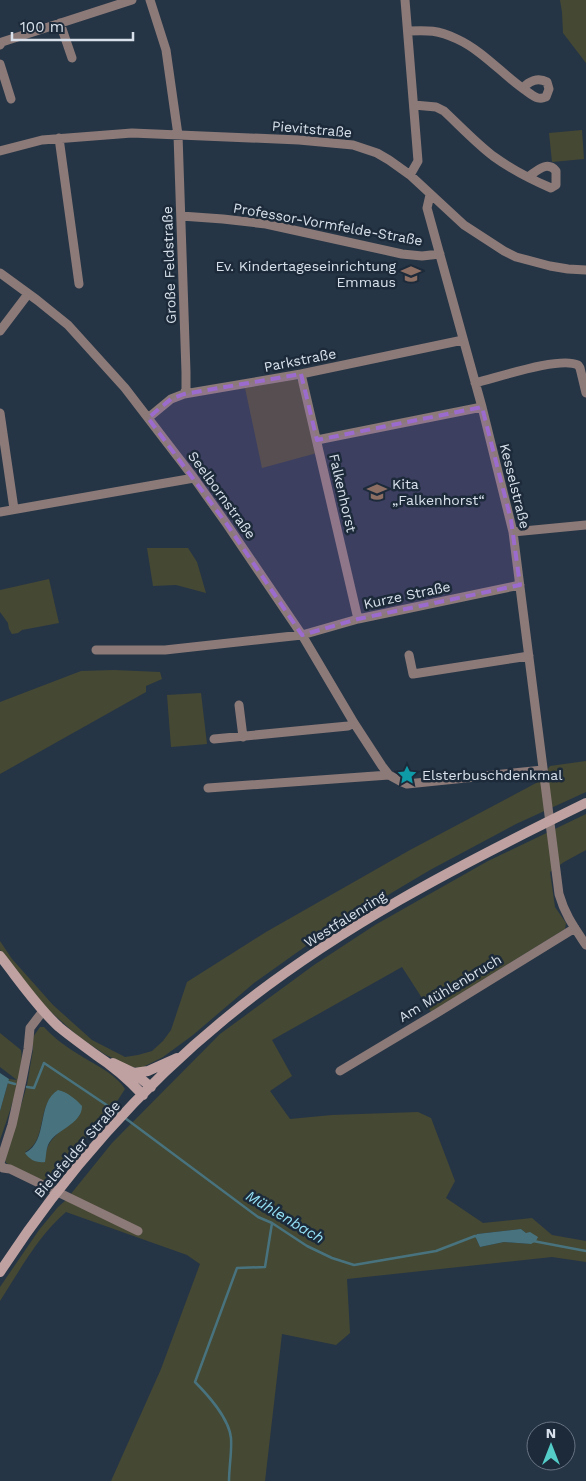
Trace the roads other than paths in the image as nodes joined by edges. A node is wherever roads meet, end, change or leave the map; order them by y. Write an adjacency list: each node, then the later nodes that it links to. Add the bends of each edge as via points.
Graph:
1 (132, 0): 4 (street)
2 (150, 0): 12 (street, Große Feldstraße, via 166,50)
3 (405, 0): 5 (street)
4 (60, 23): 6 (street); 7 (street)
5 (408, 31): 9 (street, via 431,30 458,39); 11 (street)
6 (0, 45)
7 (72, 58)
8 (0, 64): 10 (street)
9 (523, 88)
10 (11, 99)
11 (414, 105): 15 (street, via 418,161); 16 (street, via 436,107 444,112 492,154)
12 (178, 134): 13 (street, Pievitstraße, via 132,133); 15 (street, Pievitstraße, via 354,145 384,156); 18 (street, Große Feldstraße)
13 (60, 138): 14 (street, Pievitstraße); 22 (street)
14 (0, 151)
15 (410, 175): 17 (street, Pievitstraße)
16 (528, 177)
17 (430, 195): 19 (street, Kesselstraße, via 427,208); 20 (street, Pievitstraße, via 472,232 510,254 550,266)
18 (181, 216): 19 (street, Professor-Vormfelde-Straße, via 266,224 402,254); 29 (street, Große Feldstraße)
19 (440, 254): 25 (street, Kesselstraße)
20 (586, 270)
21 (0, 274): 23 (street, Seelbornstraße)
22 (79, 284)
23 (28, 294): 24 (street); 32 (street, Seelbornstraße, via 68,325)
24 (0, 331)
25 (464, 340): 26 (street, Parkstraße); 27 (street, Kesselstraße)
26 (301, 374): 29 (street, Parkstraße); 33 (street, Falkenhorst)
27 (475, 383): 28 (street, via 542,366 571,363 580,368); 30 (street, Kesselstraße)
28 (586, 393)
29 (184, 394): 32 (street, Parkstraße, via 171,399)
30 (482, 407): 33 (street); 39 (street, Kesselstraße)
31 (0, 413): 34 (street)
32 (148, 418): 35 (street, Seelbornstraße)
33 (316, 440): 41 (street, Falkenhorst)
34 (4, 476): 36 (street)
35 (194, 478): 36 (street); 42 (street, Seelbornstraße)
36 (14, 509): 37 (street)
37 (0, 512)
38 (586, 525): 39 (street)
39 (513, 532): 40 (street, Kesselstraße)
40 (520, 585): 41 (street, Kurze Straße); 45 (street, Kesselstraße)
41 (358, 619): 42 (street, Kurze Straße)
42 (302, 636): 43 (street, Kurze Straße, via 165,650); 47 (street, Seelbornstraße)
43 (96, 650)
44 (409, 655): 45 (street, via 413,674)
45 (529, 656): 50 (street, Kesselstraße)
46 (239, 705): 48 (street)
47 (354, 723): 48 (street); 51 (street, Seelbornstraße)
48 (243, 737): 49 (street)
49 (214, 739)
50 (544, 770): 51 (street, via 407,784); 54 (street, Kesselstraße, via 559,894)
51 (389, 775): 52 (street)
52 (208, 788)
53 (586, 803): 59 (main road, Westfalenring, via 474,858 344,934 250,999)
54 (575, 928): 55 (street); 60 (street, Am Mühlenbruch)
55 (586, 945)
56 (0, 956): 57 (main road)
57 (43, 1011): 58 (main road); 63 (street, via 30,1028 22,1080 0,1164)
58 (98, 1056): 61 (main road); 62 (main road)
59 (182, 1056): 61 (main road, via 148,1071); 62 (main road, Westfalenring)
60 (340, 1071)
61 (134, 1073): 62 (main road)
62 (147, 1091): 64 (main road, Bielefelder Straße, via 64,1183)
63 (138, 1231)
64 (0, 1272)

